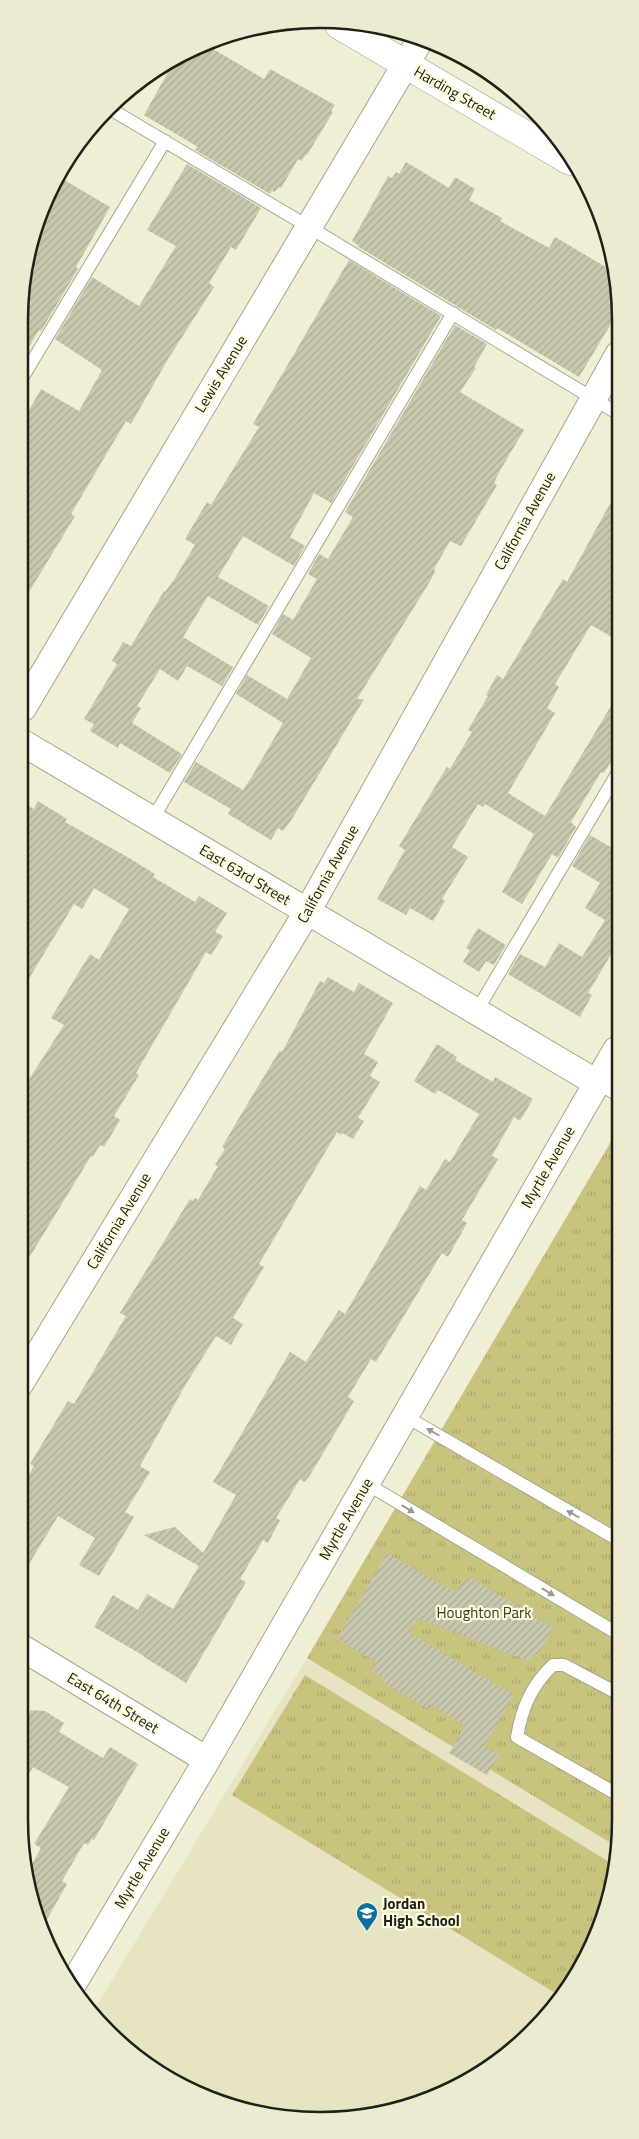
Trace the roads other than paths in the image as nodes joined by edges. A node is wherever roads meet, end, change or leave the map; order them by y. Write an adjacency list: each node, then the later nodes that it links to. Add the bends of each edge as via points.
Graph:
1 (347, 29): 3 (street, Harding Street)
2 (417, 45): 3 (street, Lewis Avenue)
3 (406, 64): 6 (street, Harding Street); 7 (street, Lewis Avenue)
4 (115, 112): 5 (lane)
5 (165, 141): 7 (lane); 10 (lane)
6 (561, 156)
7 (309, 227): 8 (lane); 13 (street, Lewis Avenue)
8 (453, 313): 11 (lane); 16 (lane)
9 (612, 365): 11 (street, California Avenue)
10 (28, 368)
11 (594, 398): 12 (lane); 17 (street, California Avenue)
12 (612, 410)
13 (28, 700)
14 (28, 746): 16 (street, East 63rd Street)
15 (612, 782): 18 (lane)
16 (152, 820): 17 (street, East 63rd Street)
17 (307, 912): 18 (street, East 63rd Street); 21 (street, California Avenue)
18 (476, 1012): 20 (street, East 63rd Street)
19 (612, 1065): 20 (street, Myrtle Avenue)
20 (606, 1088): 22 (street, Myrtle Avenue)
21 (28, 1371)
22 (405, 1416): 23 (street, Myrtle Avenue); 24 (lane, one-way to 22)
23 (366, 1484): 25 (lane, one-way to 25); 28 (street, Myrtle Avenue)
24 (612, 1536)
25 (612, 1630)
26 (28, 1651): 28 (street, East 64th Street)
27 (612, 1690): 29 (lane, via 564,1665 553,1665 530,1694 521,1714 518,1737)
28 (207, 1760): 30 (street, Myrtle Avenue)
29 (612, 1791)
30 (76, 1980)

